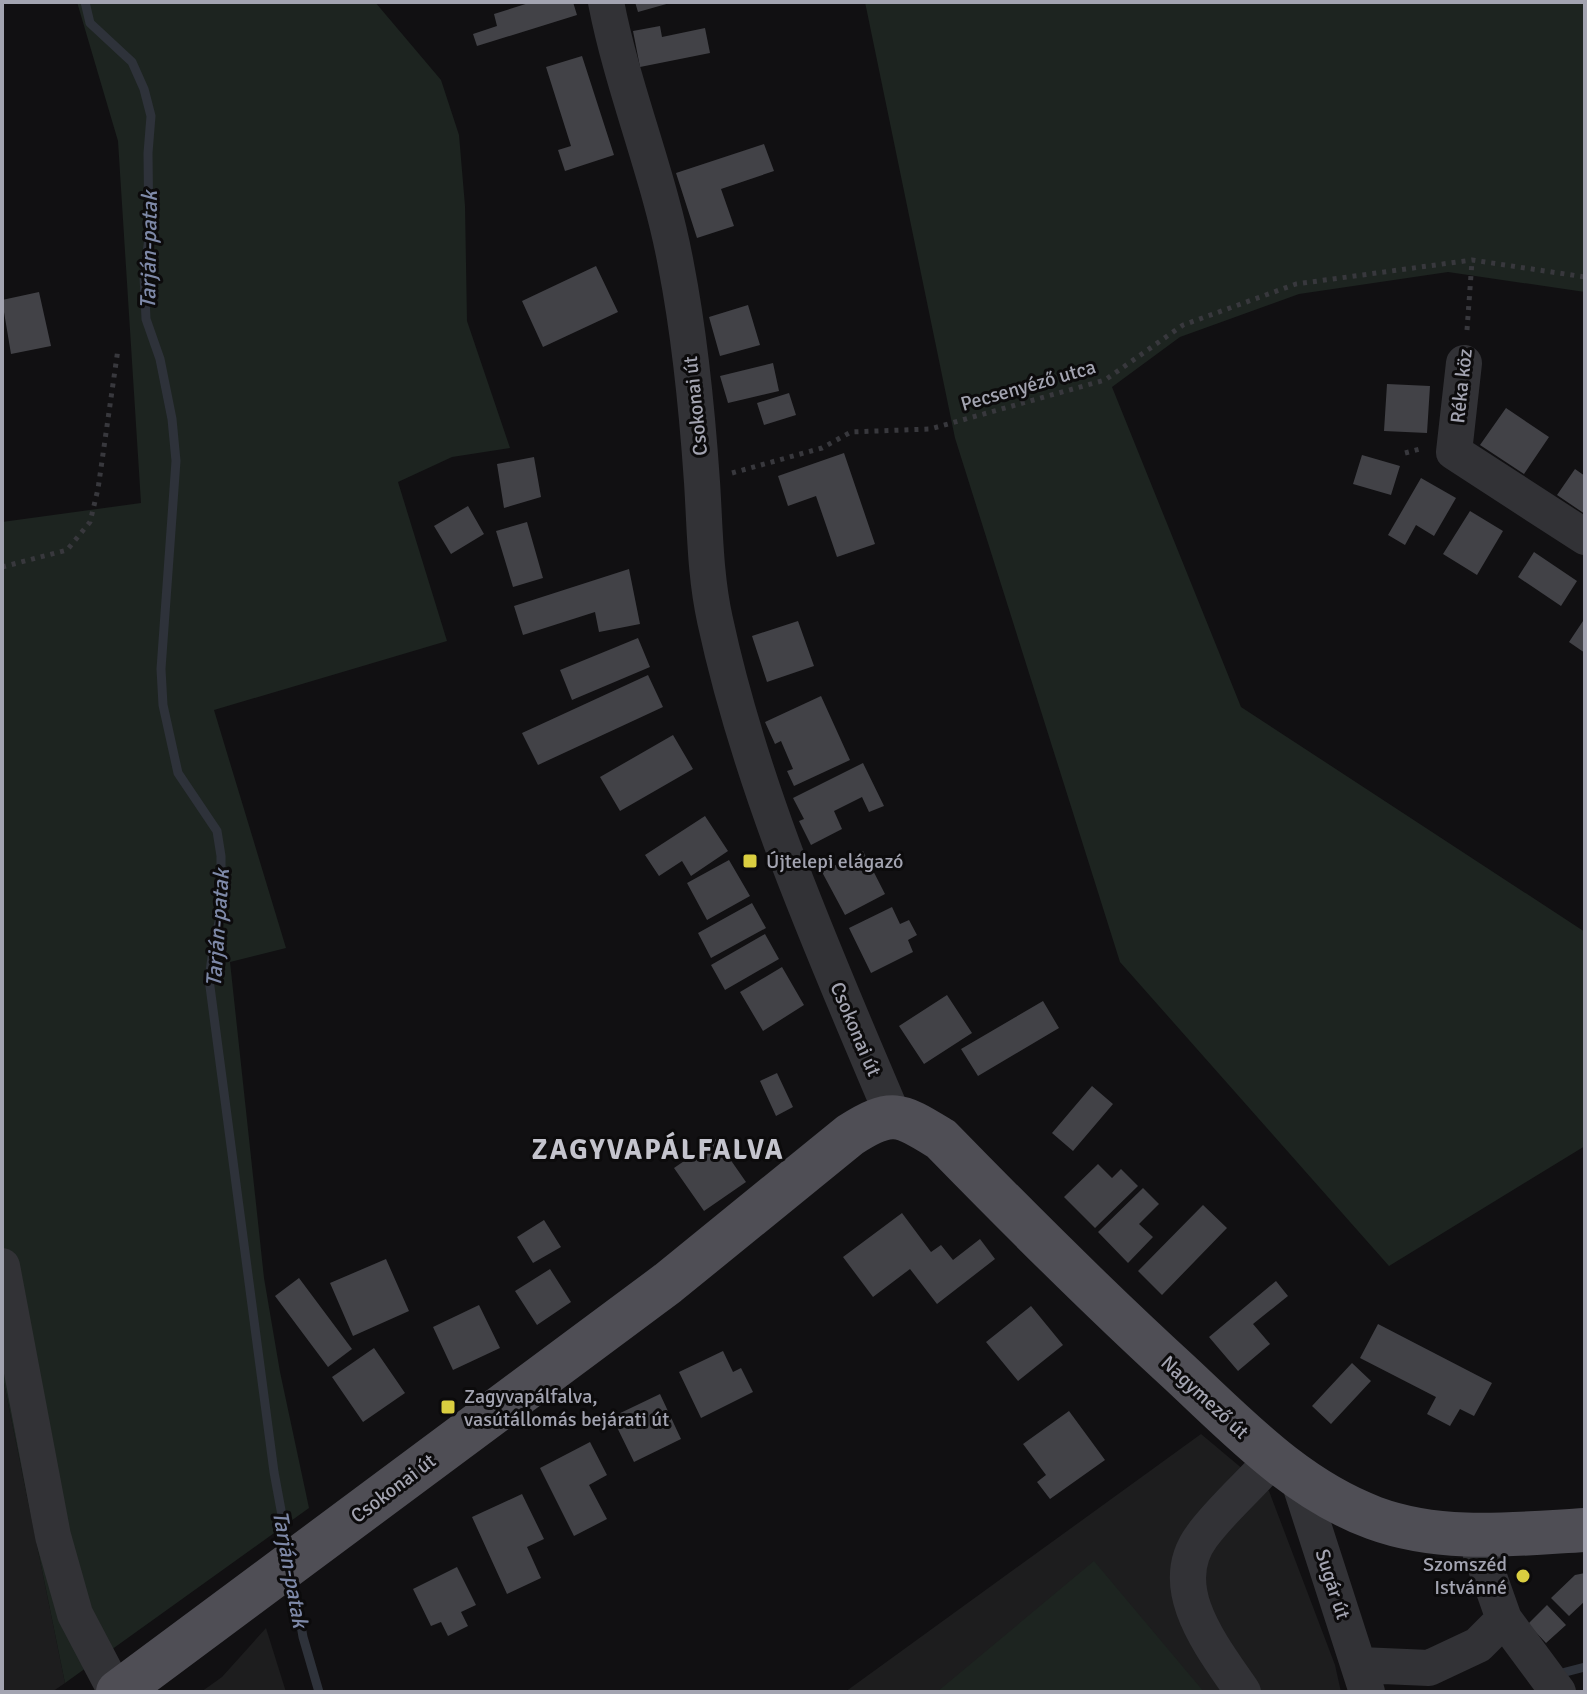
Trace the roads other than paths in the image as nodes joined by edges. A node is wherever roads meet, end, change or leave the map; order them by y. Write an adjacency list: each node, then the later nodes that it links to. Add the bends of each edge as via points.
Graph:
1 (606, 2): 4 (street, Csokonai út, via 676,262 693,372 706,567 731,684 787,858)
2 (1464, 363): 3 (street, Réka köz, via 1454,452)
3 (1585, 537)
4 (893, 1116): 6 (main road, Nagymező út, via 941,1139 1120,1318); 12 (main road, Csokonai út, via 874,1120 850,1135 668,1283)
5 (2, 1266): 12 (street, via 63,1575 75,1614)
6 (1285, 1467): 8 (main road, Nagymező út, via 1325,1496 1376,1519); 10 (street, Sugár út); 13 (street, via 1201,1537 1192,1555 1188,1578 1200,1625)
7 (1585, 1530): 8 (main road, Nagymező út)
8 (1475, 1537): 9 (street)
9 (1504, 1619): 10 (street, via 1478,1645 1429,1668); 11 (street)
10 (1363, 1678)
11 (1553, 1686)
12 (117, 1692)
13 (1243, 1692)

